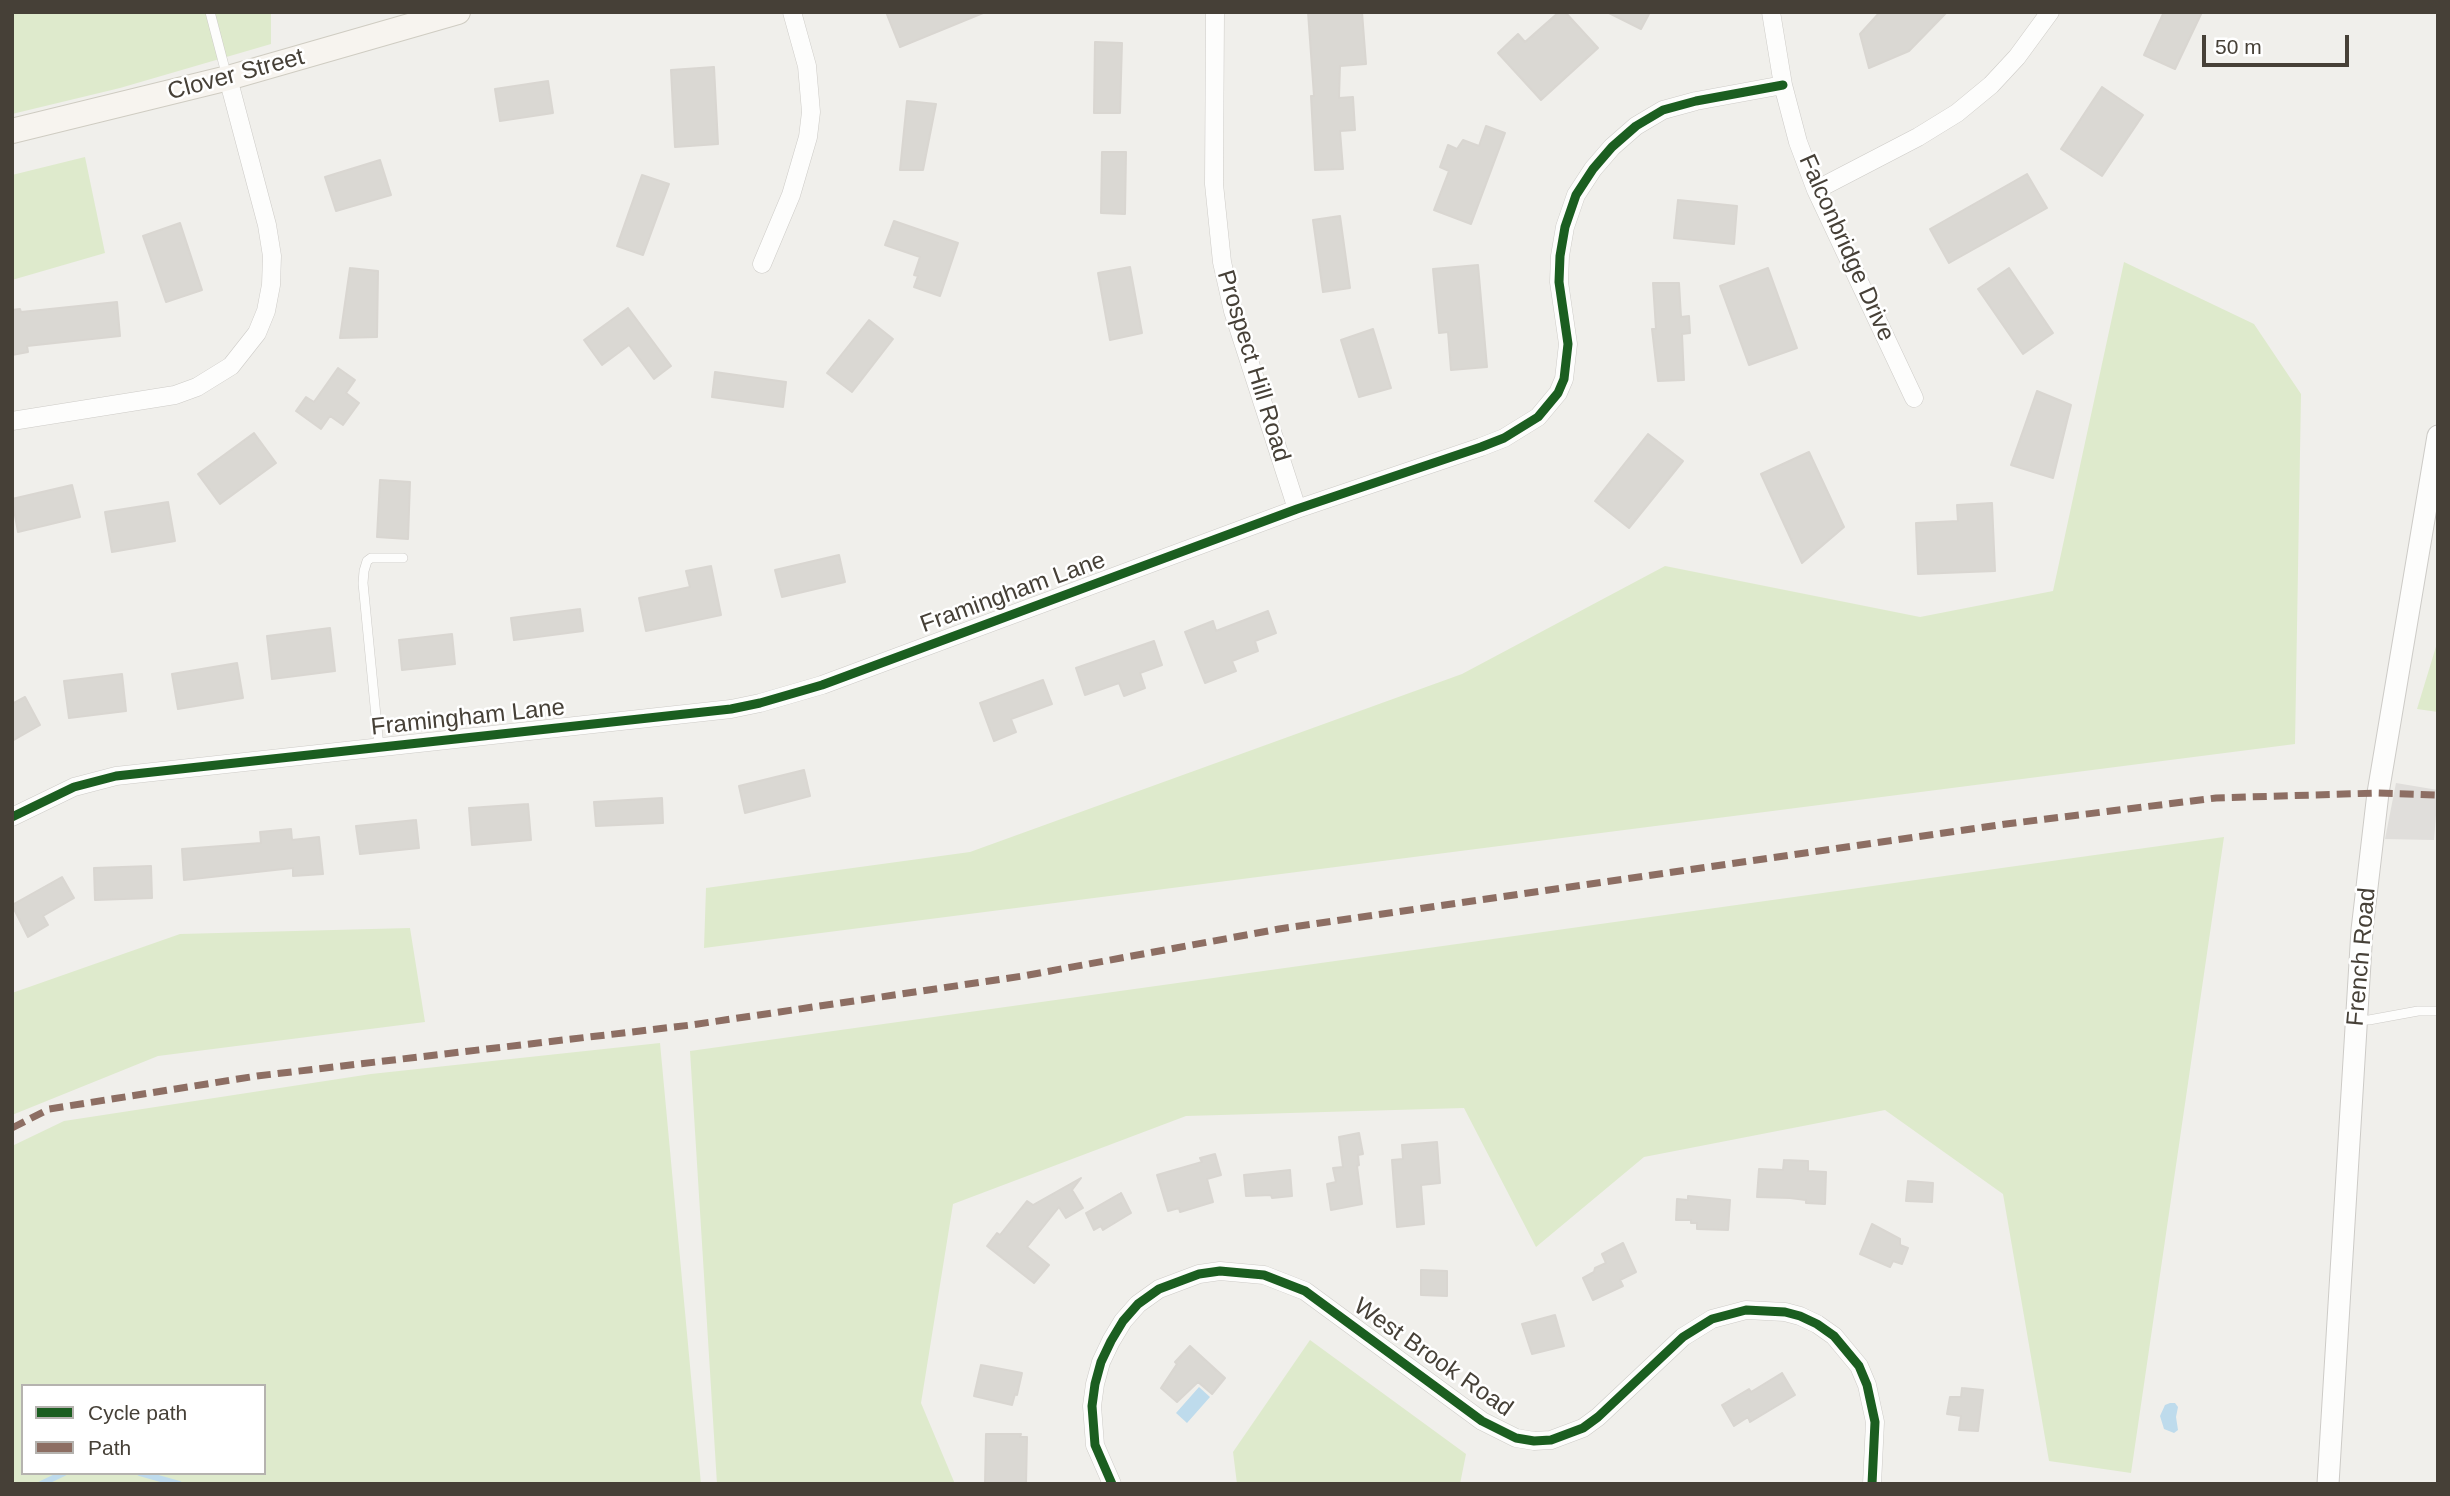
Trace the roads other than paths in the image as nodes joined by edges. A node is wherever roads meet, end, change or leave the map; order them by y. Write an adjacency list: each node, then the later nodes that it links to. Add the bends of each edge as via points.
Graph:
1 (210, 12): 7 (lane)
2 (458, 12): 7 (main road, Clover Street)
3 (792, 12): 11 (street, via 807,66 811,112 802,166)
4 (1215, 12): 15 (street, Prospect Hill Road, via 1214,184 1222,262 1233,311)
5 (1771, 12): 8 (street, Falconbridge Drive)
6 (2050, 12): 10 (street, via 1992,85 1957,113)
7 (228, 78): 9 (main road, Clover Street); 13 (street, via 272,256 266,311 257,332 231,366 197,387)
8 (1783, 85): 10 (street, Falconbridge Drive); 15 (street, Framingham Lane, via 1663,110 1636,126 1593,169 1576,195 1564,227 1560,256 1568,344 1564,379 1538,417 1481,447)
9 (12, 131)
10 (1815, 190): 12 (street, Falconbridge Drive)
11 (762, 264)
12 (1914, 398)
13 (12, 421)
14 (2438, 436): 20 (street, French Road, via 2378,793)
15 (1297, 509): 17 (street, Framingham Lane, via 822,685 761,703)
16 (403, 558): 17 (lane, via 371,558 364,571)
17 (379, 747): 18 (street, Framingham Lane, via 116,776 74,788)
18 (12, 817)
19 (2438, 1011): 20 (lane)
20 (2356, 1020): 23 (street, French Road)
21 (1112, 1484): 22 (street, West Brook Road, via 1096,1445 1092,1406 1111,1341 1138,1304 1159,1289 1220,1271 1264,1275 1304,1291 1482,1420 1516,1438 1534,1441 1583,1428 1683,1338 1712,1319 1746,1310 1800,1316 1834,1336 1859,1366 1875,1422)
22 (1872, 1484)
23 (2329, 1484)

